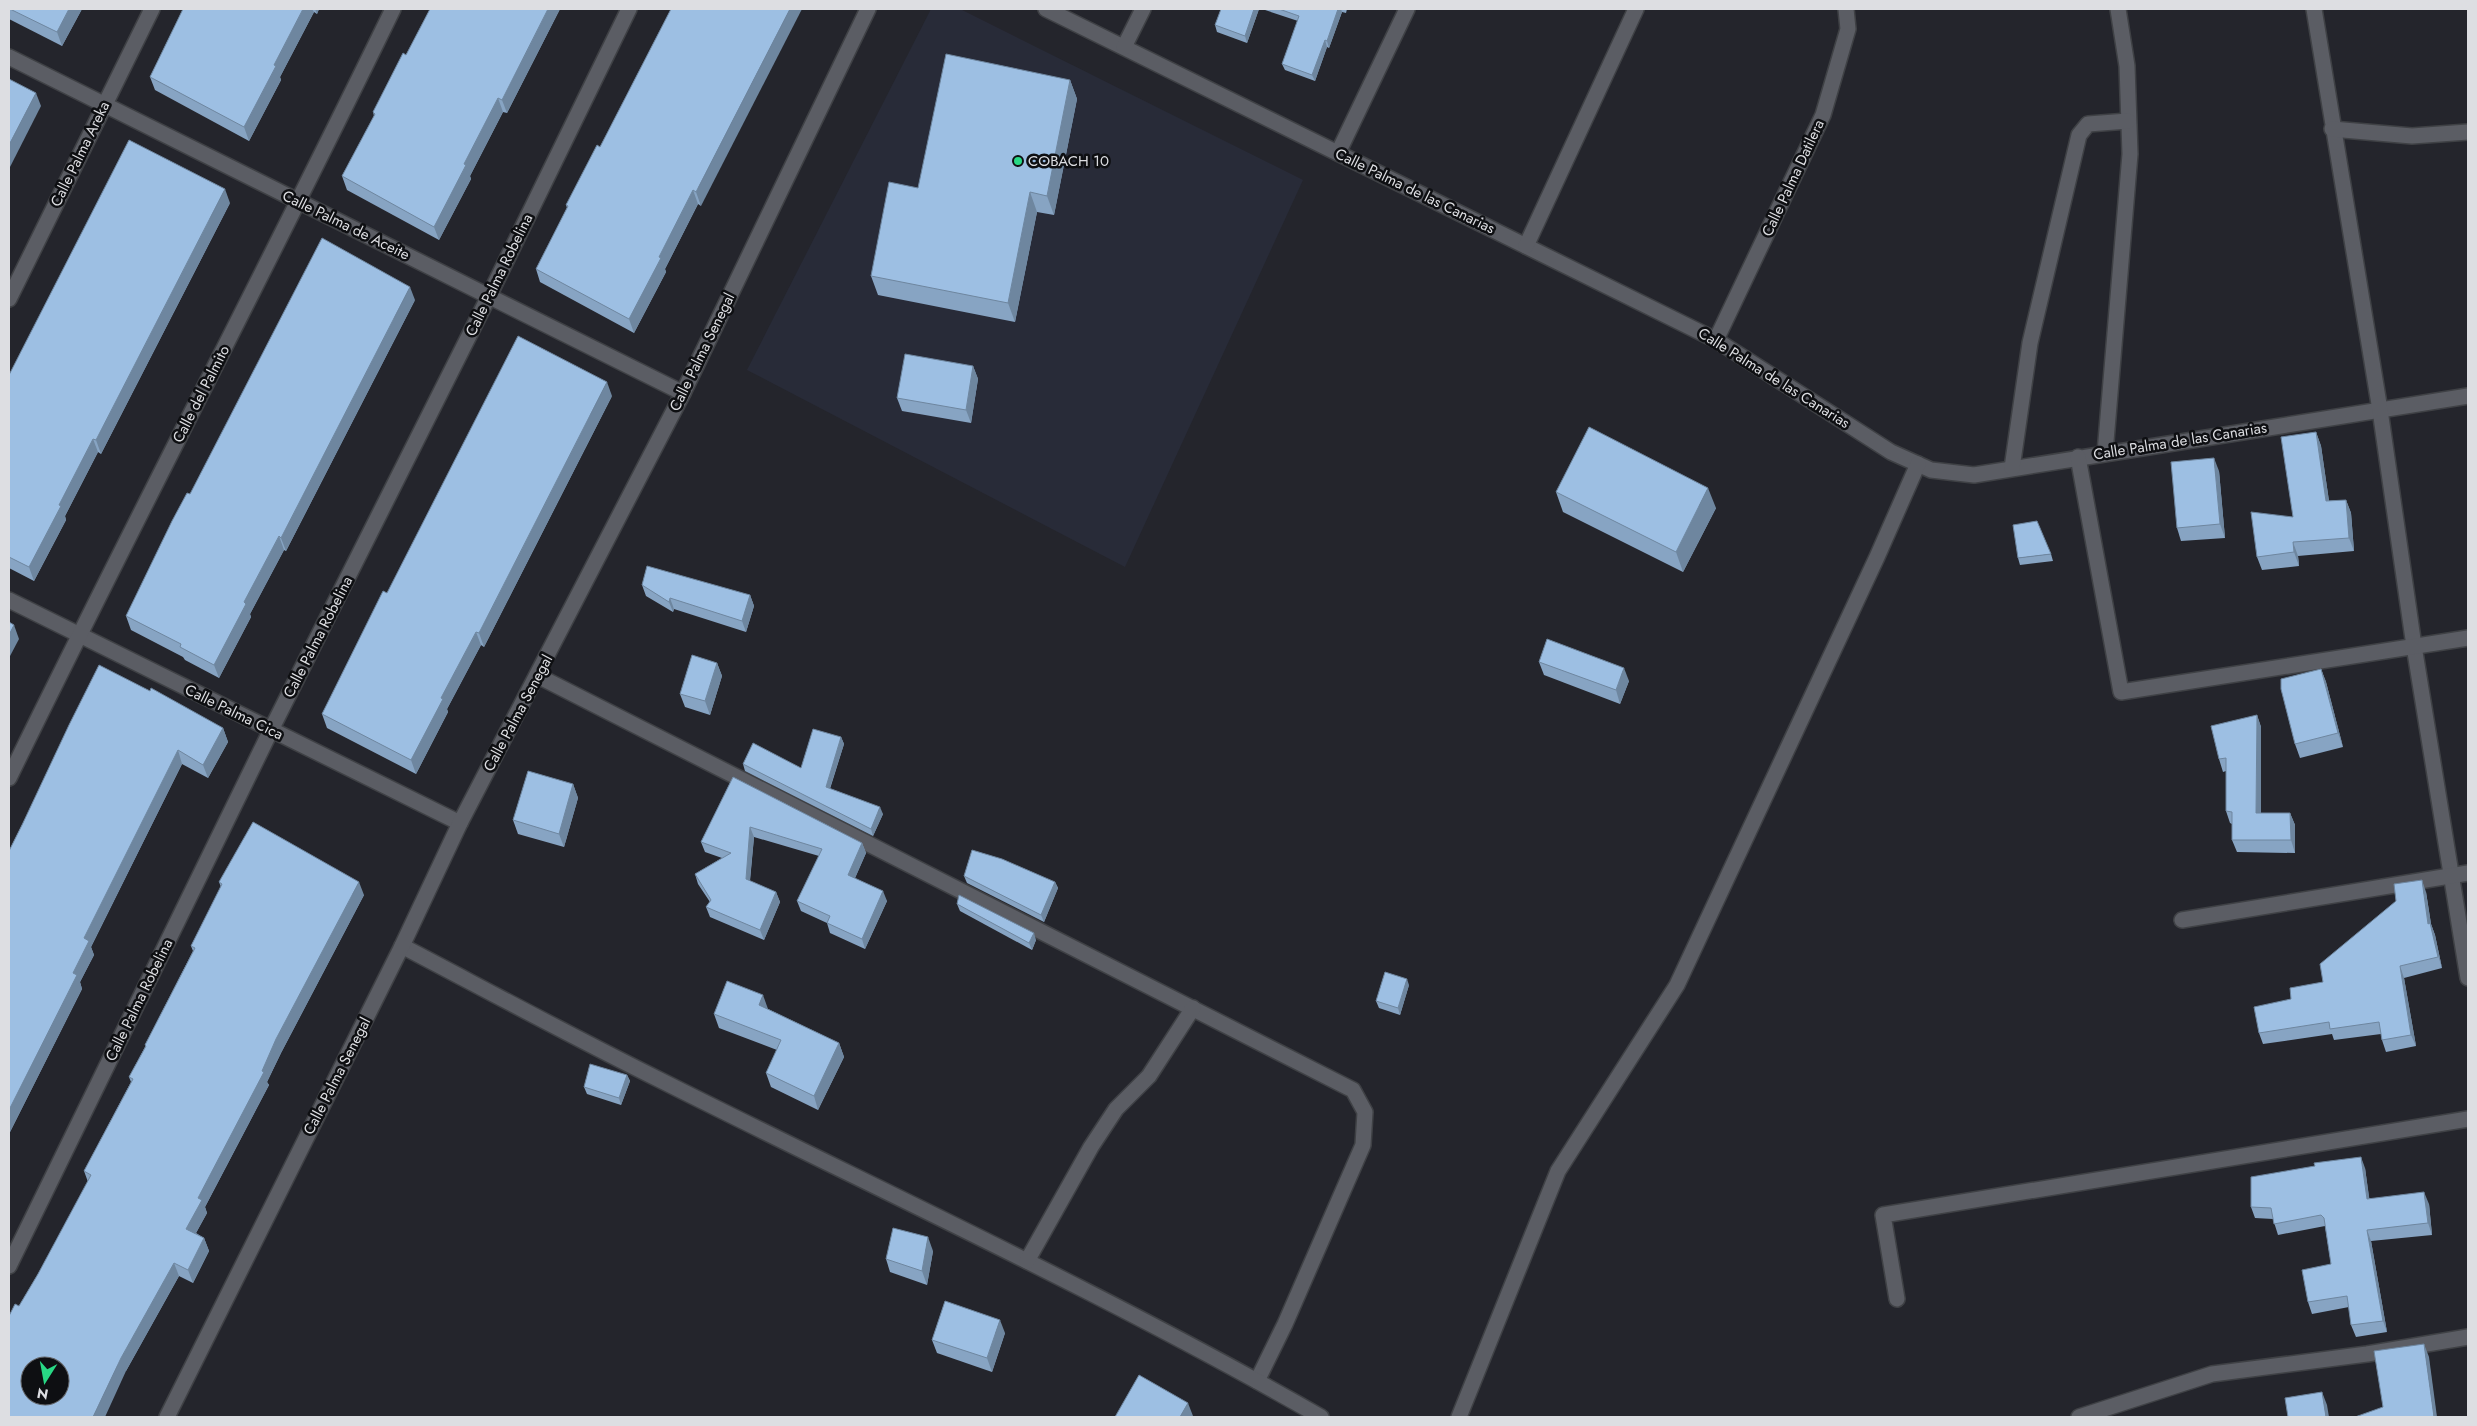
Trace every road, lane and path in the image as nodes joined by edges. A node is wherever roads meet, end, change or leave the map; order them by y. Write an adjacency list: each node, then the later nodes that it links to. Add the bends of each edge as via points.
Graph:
1 (152, 9): 14 (street, Calle Palma Areka)
2 (393, 9): 19 (street, Calle del Palmito)
3 (629, 9): 21 (street, Calle Palma Robelina)
4 (868, 9): 24 (street, Calle Palma Senegal)
5 (1046, 9): 12 (street, Calle Palma de las Canarias)
6 (1143, 9): 12 (street)
7 (1407, 9): 18 (street)
8 (1636, 9): 20 (street)
9 (1846, 9): 23 (street, Calle Palma Datilera, via 1848,29 1823,115)
10 (2118, 9): 15 (street, via 2127,66)
11 (2314, 9): 16 (street)
12 (1124, 47): 18 (street, Calle Palma de las Canarias)
13 (9, 57): 14 (street, Calle Palma de Aceite)
14 (105, 105): 19 (street, Calle Palma de Aceite); 22 (street, Calle Palma Areka)
15 (2128, 120): 27 (street, via 2128,174); 30 (street, via 2088,124 2079,135 2030,343)
16 (2332, 129): 17 (street, via 2412,136); 26 (street)
17 (2468, 132)
18 (1338, 153): 20 (street, Calle Palma de las Canarias)
19 (299, 202): 21 (street, Calle Palma de Aceite); 32 (street, Calle del Palmito)
20 (1526, 246): 23 (street, Calle Palma de las Canarias)
21 (489, 296): 24 (street, Calle Palma de Aceite); 36 (street, Calle Palma Robelina)
22 (9, 299)
23 (1716, 340): 29 (street, Calle Palma de las Canarias, via 1891,452)
24 (683, 392): 35 (street, Calle Palma Senegal)
25 (2468, 396): 26 (street, Calle Palma de las Canarias)
26 (2380, 410): 27 (street, Calle Palma de las Canarias); 34 (street)
27 (2105, 453): 28 (street, Calle Palma de las Canarias)
28 (2078, 457): 30 (street, Calle Palma de las Canarias); 34 (street, via 2121,692)
29 (1918, 464): 30 (street, Calle Palma de las Canarias, via 1932,470 1974,475); 53 (street, via 1678,985 1558,1171)
30 (2012, 468)
31 (9, 600): 32 (street, Calle Palma Cica)
32 (79, 635): 36 (street, Calle Palma Cica); 37 (street, Calle del Palmito)
33 (2468, 638): 34 (street)
34 (2414, 646): 40 (street)
35 (538, 676): 38 (street, Calle Palma Senegal); 44 (street)
36 (271, 730): 38 (street, Calle Palma Cica); 47 (street, Calle Palma Robelina)
37 (9, 778)
38 (460, 823): 42 (street, Calle Palma Senegal)
39 (2468, 873): 40 (street)
40 (2451, 876): 41 (street); 43 (street)
41 (2182, 920)
42 (402, 946): 46 (street, via 658,1079); 51 (street, Calle Palma Senegal)
43 (2468, 978)
44 (1193, 1008): 46 (street, via 1149,1076 1116,1110 1091,1147); 50 (street, via 1353,1090 1365,1112 1363,1145)
45 (2468, 1119): 48 (street, via 1883,1215)
46 (1027, 1261): 50 (street)
47 (9, 1266)
48 (1897, 1299)
49 (2468, 1337): 54 (street, via 2212,1374)
50 (1257, 1381): 52 (street)
51 (167, 1417)
52 (1320, 1417)
53 (1459, 1417)
54 (2079, 1417)

